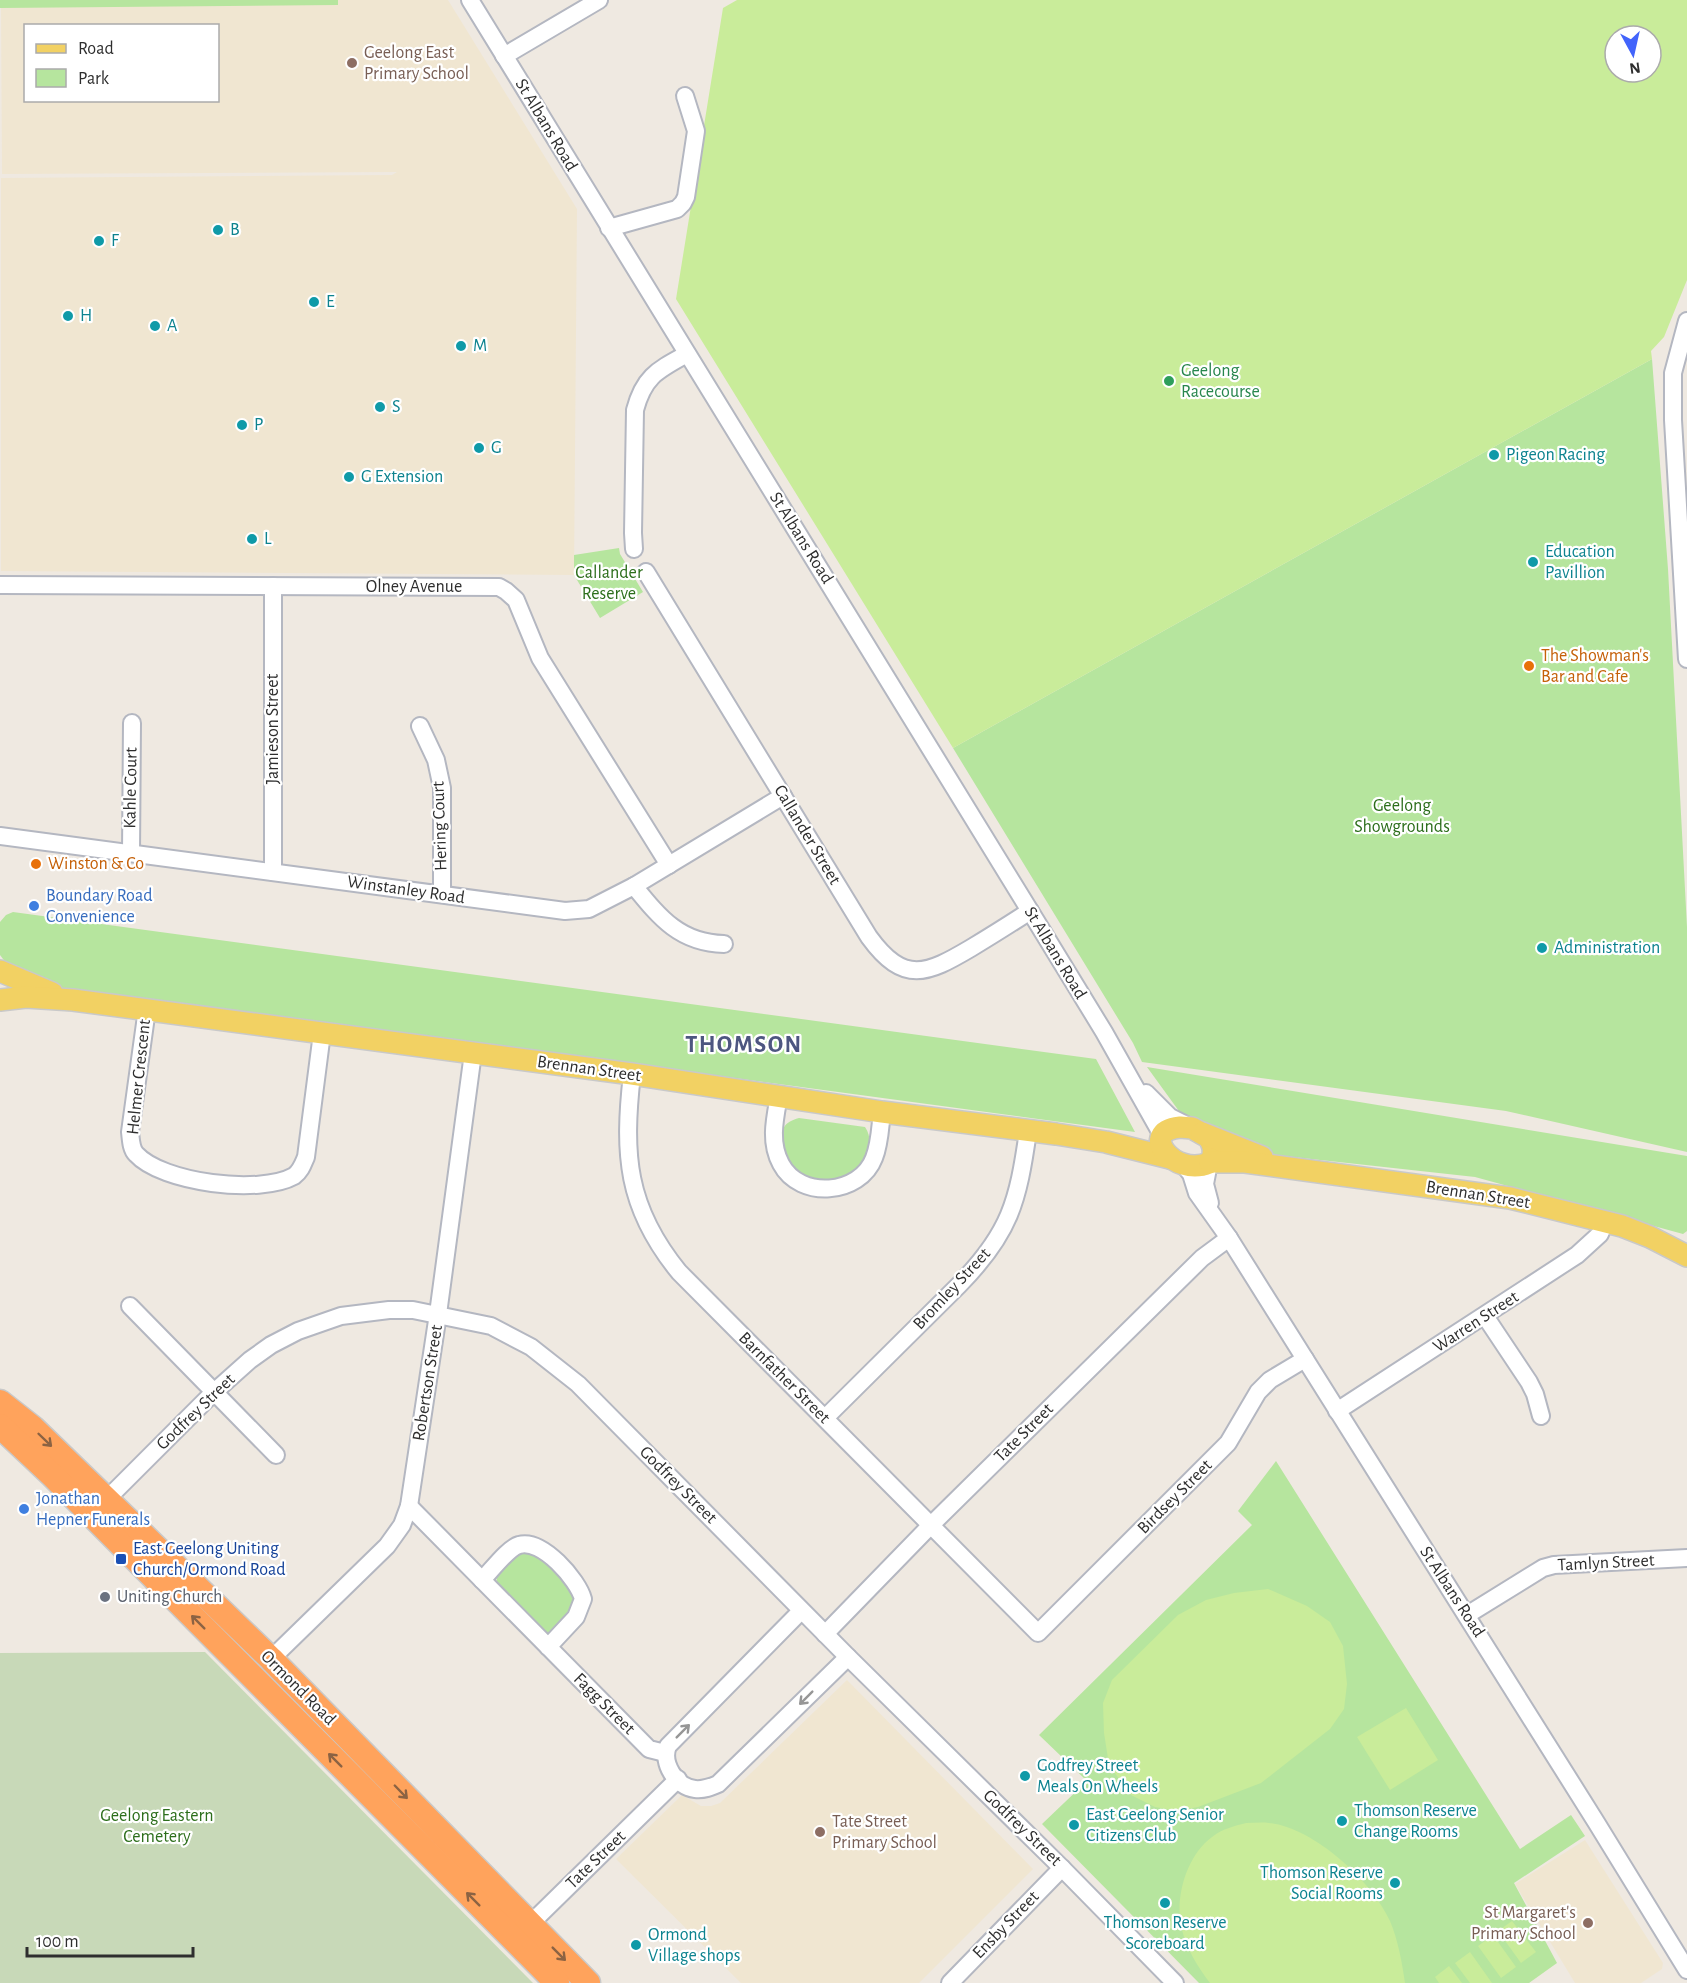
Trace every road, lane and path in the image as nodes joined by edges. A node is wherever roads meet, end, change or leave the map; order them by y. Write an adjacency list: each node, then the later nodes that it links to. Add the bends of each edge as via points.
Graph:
1 (470, 0): 3 (street, St Albans Road)
2 (599, 0): 3 (street)
3 (504, 56): 5 (street, St Albans Road)
4 (685, 96): 5 (street, via 696,131 683,204)
5 (609, 228): 7 (street, St Albans Road)
6 (1687, 321): 12 (street, via 1673,373 1673,420)
7 (687, 354): 8 (street, via 651,376 641,390 635,410); 22 (street, St Albans Road)
8 (634, 549)
9 (646, 572): 15 (street, Callander Street)
10 (0, 585): 11 (street, Olney Avenue)
11 (273, 586): 18 (street, Olney Avenue, via 494,587 506,591 516,600 540,658); 19 (street, Jamieson Street)
12 (1687, 659)
13 (132, 723): 17 (street, Kahle Court)
14 (420, 726): 21 (street, Hering Court, via 436,760 442,788)
15 (783, 796): 18 (street, Winstanley Road); 22 (street, Callander Street, via 869,937 882,955 904,968 937,968)
16 (0, 836): 17 (street, Winstanley Road)
17 (131, 853): 19 (street, Winstanley Road)
18 (669, 865): 20 (street, Winstanley Road)
19 (273, 872): 21 (street, Winstanley Road)
20 (634, 886): 21 (street, Winstanley Road, via 579,911); 23 (street, via 672,928 700,942)
21 (442, 894)
22 (1030, 911): 31 (street, St Albans Road)
23 (724, 944)
24 (0, 972): 25 (main road, via 4,985); 26 (main road, Brennan Street)
25 (0, 999): 26 (main road, Brennan Street)
26 (73, 1000): 27 (main road, Brennan Street)
27 (147, 1009): 28 (main road, Brennan Street); 28 (street, Helmer Crescent, via 130,1132 134,1152 158,1169 211,1183 269,1183 295,1175 302,1168)
28 (322, 1033): 29 (main road, Brennan Street)
29 (473, 1053): 30 (main road, Brennan Street); 48 (street, Robertson Street)
30 (632, 1074): 32 (main road, Brennan Street); 55 (street, Barnfather Street, via 627,1131 630,1174 659,1248)
31 (1130, 1078): 34 (street, St Albans Road, via 1170,1117); 36 (street, St Albans Road)
32 (779, 1096): 33 (main road, Brennan Street); 33 (street, via 774,1143 781,1165 802,1184 824,1190 847,1185 867,1170 874,1159)
33 (882, 1112): 35 (main road, Brennan Street)
34 (1196, 1130): 36 (main road, via 1172,1128); 39 (main road, via 1212,1143 1214,1155); 40 (main road, Brennan Street)
35 (1028, 1131): 37 (main road, Brennan Street); 55 (street, Bromley Street, via 1022,1177 995,1244 959,1286)
36 (1162, 1136): 37 (main road, Brennan Street); 38 (main road, via 1161,1145)
37 (1106, 1142): 38 (main road, Brennan Street)
38 (1177, 1162): 39 (main road, via 1197,1167); 41 (street, St Albans Road, via 1191,1174 1197,1192)
39 (1210, 1163): 40 (main road, Brennan Street, via 1245,1162); 41 (street, St Albans Road, via 1205,1188)
40 (1303, 1170): 42 (main road, Brennan Street, via 1510,1198)
41 (1215, 1216): 44 (street, St Albans Road)
42 (1605, 1222): 43 (main road, Brennan Street); 49 (street, Warren Street, via 1600,1234 1581,1252)
43 (1650, 1237): 45 (main road, Brennan Street); 46 (main road, Brennan Street)
44 (1229, 1238): 50 (street, St Albans Road); 60 (street, Tate Street, via 1202,1258)
45 (1687, 1243)
46 (1687, 1256)
47 (130, 1306): 51 (street)
48 (438, 1314): 51 (street, Godfrey Street, via 389,1310 341,1316 316,1324 271,1345); 59 (street, Robertson Street); 63 (street, Godfrey Street, via 491,1326 531,1347 578,1384)
49 (1485, 1316): 53 (street, Warren Street); 54 (street, via 1529,1382)
50 (1305, 1359): 53 (street, St Albans Road); 65 (street, Birdsey Street, via 1258,1392 1228,1443)
51 (213, 1394): 57 (street); 58 (street, Godfrey Street)
52 (0, 1402): 58 (highway, Ormond Road, one-way to 58, via 33,1428)
53 (1337, 1411): 64 (street, St Albans Road)
54 (1541, 1416)
55 (825, 1418): 60 (street, Barnfather Street)
56 (0, 1426): 73 (highway, Ormond Road, one-way to 56)
57 (276, 1455)
58 (105, 1501): 69 (highway, Ormond Road)
59 (409, 1506): 62 (street, Fagg Street); 69 (street, Robertson Street, via 402,1525 387,1546)
60 (931, 1525): 65 (street, Barnfather Street); 66 (street, Tate Street)
61 (1687, 1558): 64 (street, Tamlyn Street, via 1554,1565)
62 (482, 1580): 67 (street, Fagg Street); 67 (street, via 519,1545 537,1546 555,1561 577,1585 583,1599 576,1617)
63 (801, 1611): 66 (street, Godfrey Street); 70 (street, one-way to 63)
64 (1467, 1615): 74 (street, St Albans Road)
65 (1038, 1633)
66 (825, 1634): 68 (street, Godfrey Street)
67 (548, 1647): 70 (street, Fagg Street, via 649,1749)
68 (848, 1657): 71 (street, one-way to 71, via 718,1784 694,1789); 72 (street, Godfrey Street)
69 (271, 1659): 73 (highway, Ormond Road, one-way to 73)
70 (665, 1753): 71 (street, via 669,1770)
71 (678, 1779): 73 (street, Tate Street)
72 (1062, 1868): 77 (street, Ensby Street); 78 (street, Godfrey Street)
73 (522, 1932): 75 (highway, Ormond Road); 76 (highway, Ormond Road, one-way to 76)
74 (1687, 1970)
75 (557, 1983)
76 (588, 1983)
77 (950, 1983)
78 (1174, 1983)

